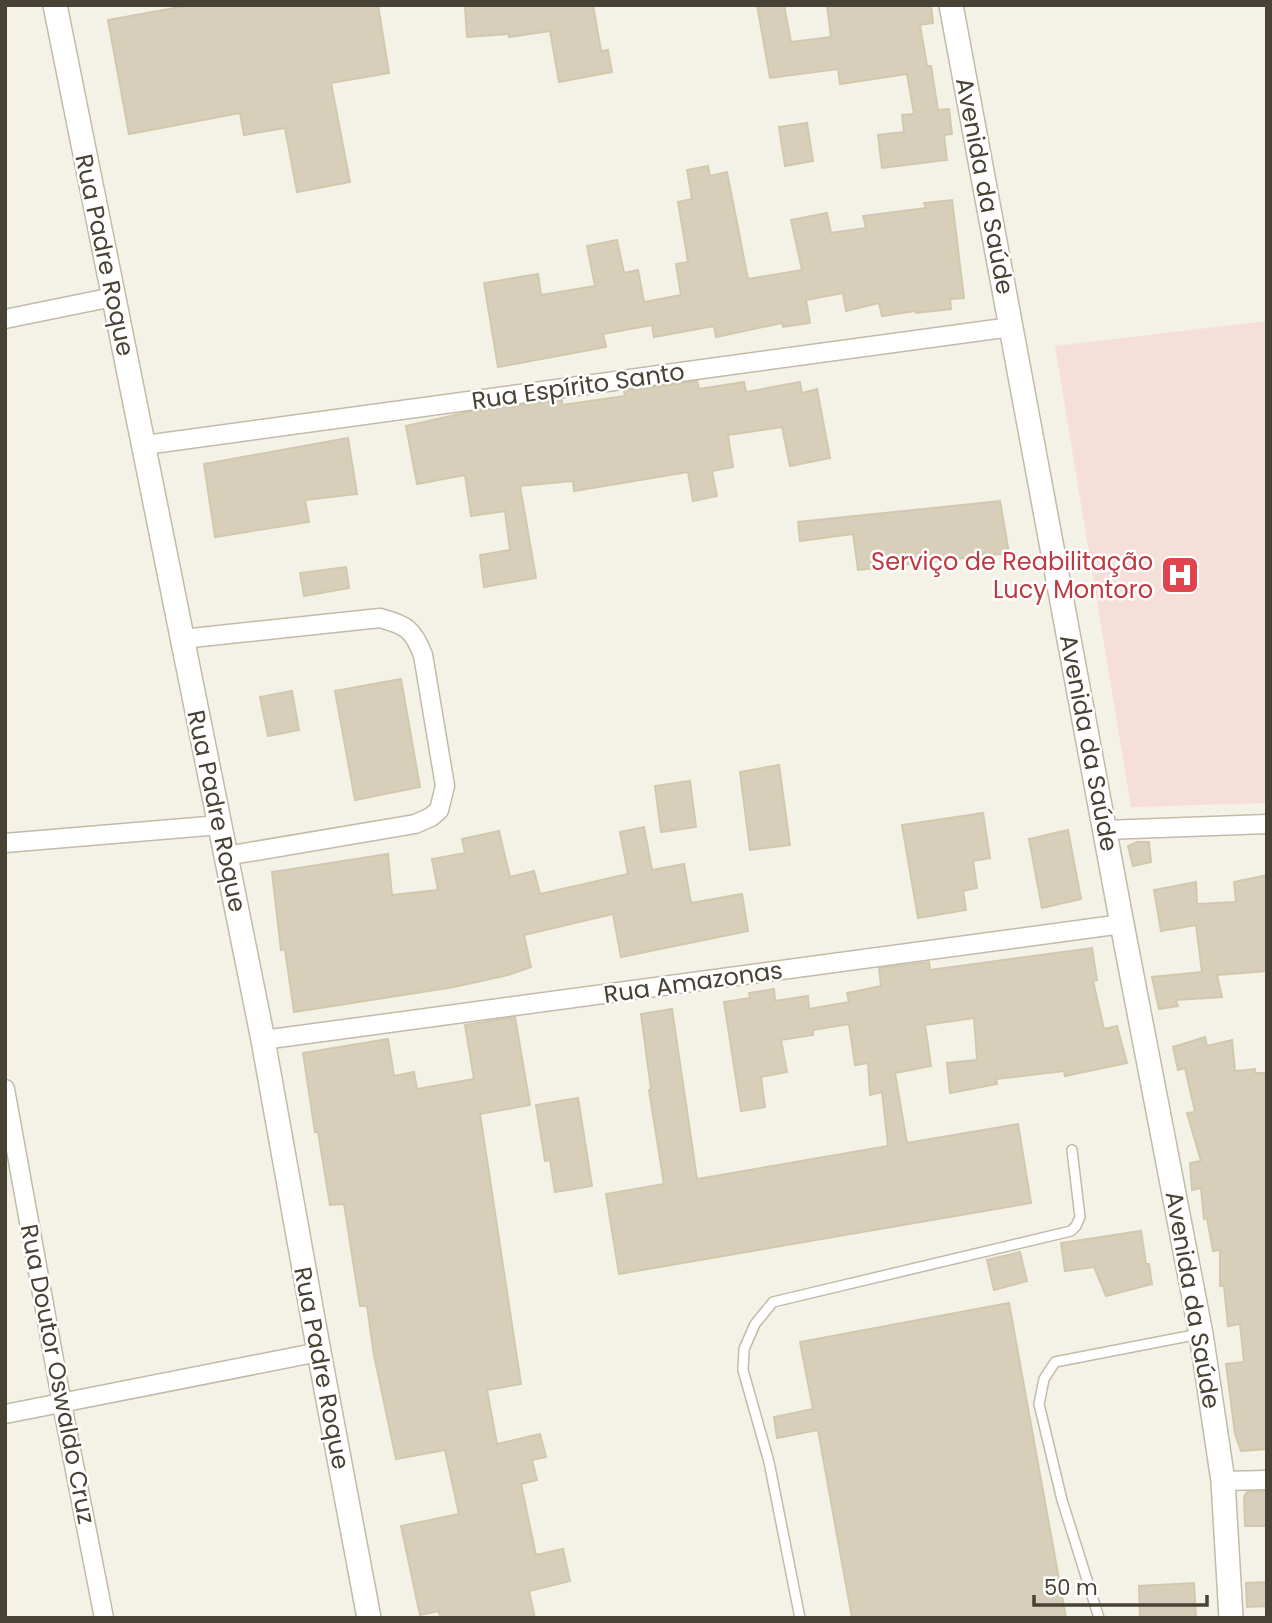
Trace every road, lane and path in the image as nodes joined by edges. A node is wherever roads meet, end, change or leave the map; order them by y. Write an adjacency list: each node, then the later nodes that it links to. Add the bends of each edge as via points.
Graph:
1 (55, 5): 3 (street, Rua Padre Roque)
2 (951, 5): 5 (street, Avenida da Saúde)
3 (113, 297): 4 (street); 6 (street, Rua Padre Roque)
4 (5, 319)
5 (1011, 327): 6 (street, Rua Espírito Santo); 10 (street, Avenida da Saúde)
6 (145, 445): 7 (street, Rua Padre Roque)
7 (182, 639): 9 (street, Rua Padre Roque); 12 (street, via 380,618 409,628 424,655 445,786 439,810 415,824)
8 (1267, 824): 10 (street)
9 (220, 825): 11 (street); 12 (street, Rua Padre Roque)
10 (1105, 830): 13 (street, Avenida da Saúde)
11 (5, 844)
12 (226, 856): 14 (street, Rua Padre Roque)
13 (1122, 924): 14 (street, Rua Amazonas); 17 (street, Avenida da Saúde)
14 (263, 1040): 18 (street, Rua Padre Roque)
15 (5, 1089): 19 (street, Rua Doutor Oswaldo Cruz)
16 (1072, 1150): 25 (lane, via 1080,1217 1071,1231 774,1302 755,1324 744,1349 743,1370 769,1462)
17 (1201, 1334): 22 (street, Avenida da Saúde); 26 (lane, via 1055,1362 1044,1379 1039,1404 1062,1500)
18 (319, 1352): 19 (street); 24 (street, Rua Padre Roque)
19 (62, 1404): 20 (street); 23 (street, Rua Doutor Oswaldo Cruz)
20 (5, 1414)
21 (1267, 1480): 22 (street)
22 (1223, 1481): 27 (street, Avenida da Saúde)
23 (104, 1618)
24 (369, 1618)
25 (800, 1618)
26 (1099, 1618)
27 (1231, 1618)

